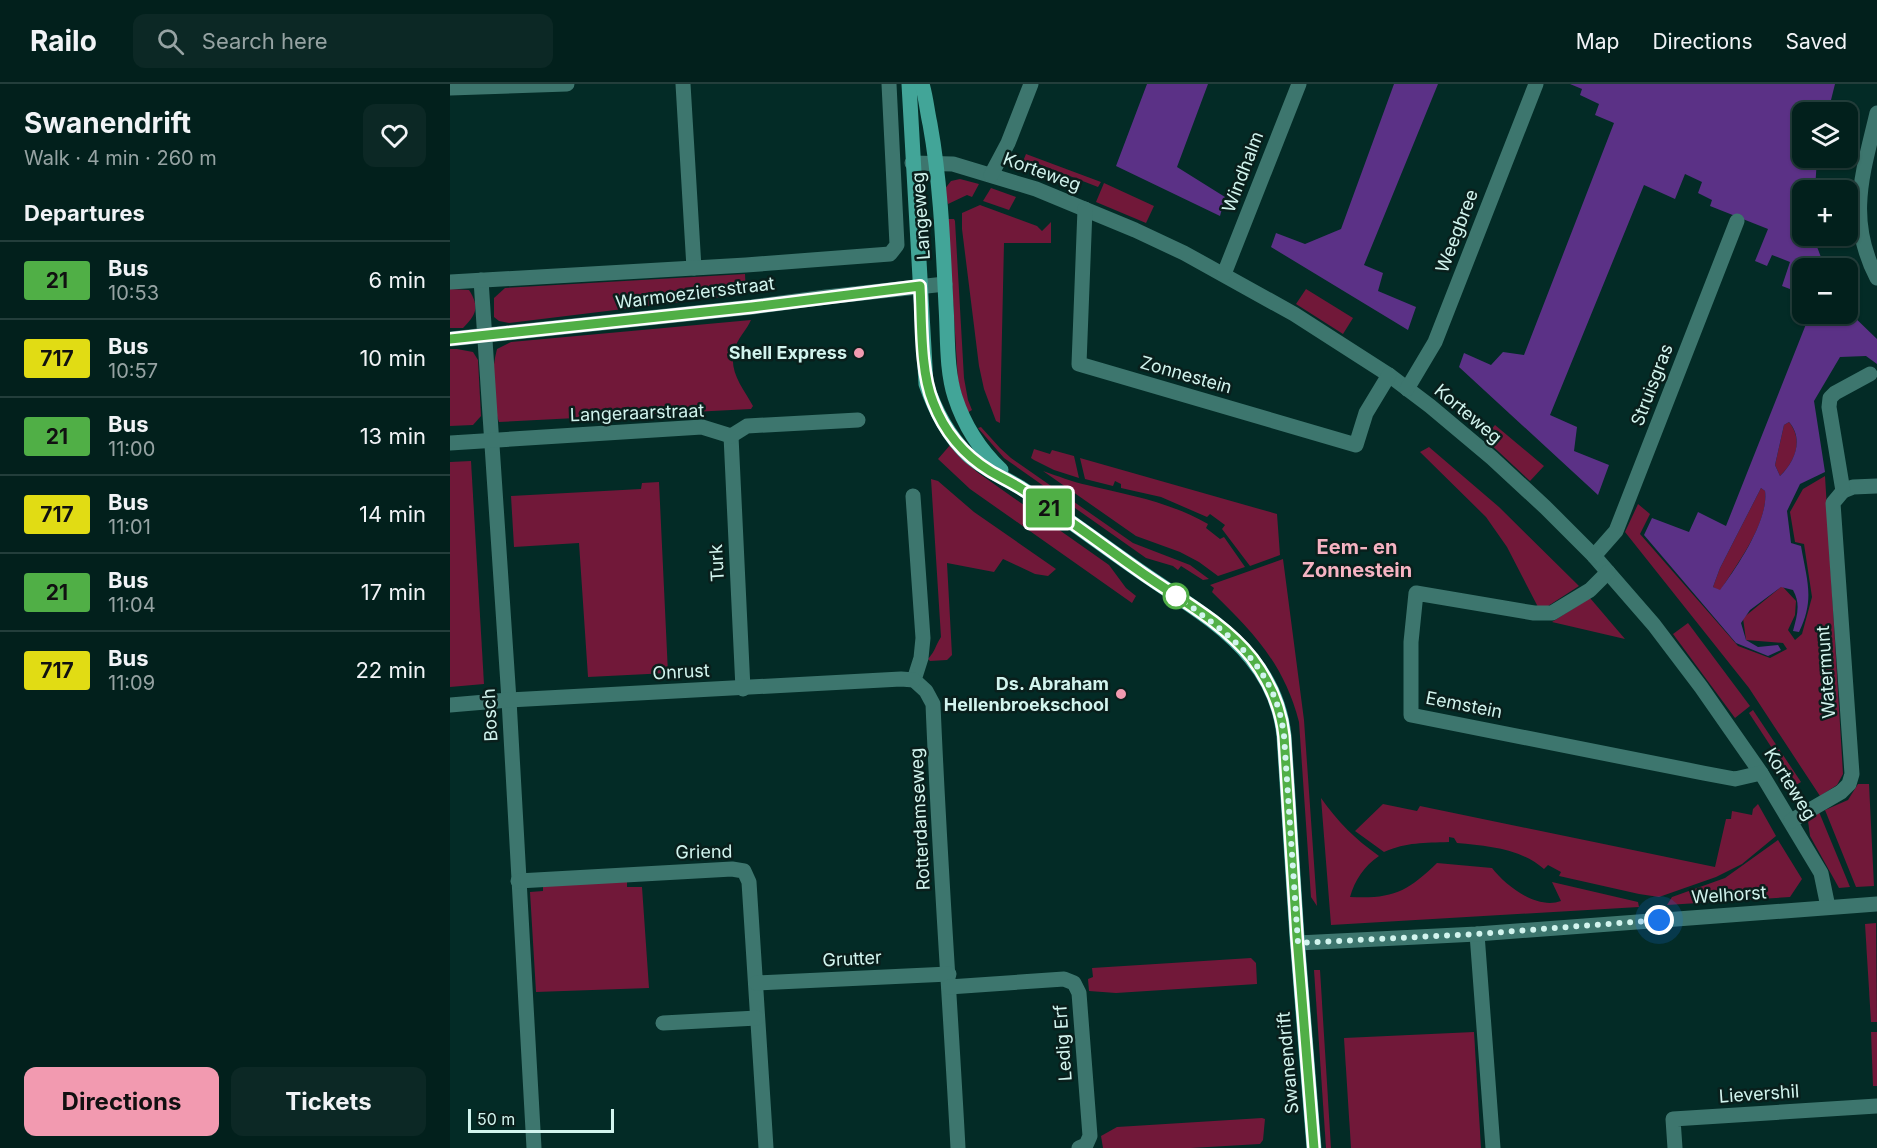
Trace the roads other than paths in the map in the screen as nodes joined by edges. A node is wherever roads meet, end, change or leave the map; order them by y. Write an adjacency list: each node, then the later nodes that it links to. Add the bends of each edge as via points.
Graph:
1 (567, 84): 9 (street)
2 (683, 84): 17 (street)
3 (889, 84): 16 (street, Langeweg)
4 (909, 84): 11 (main road, Langeweg)
5 (922, 84): 12 (main road, Langeweg)
6 (1031, 84): 13 (street)
7 (1299, 84): 18 (street, Windhalm)
8 (1536, 84): 28 (street, Weegbree, via 1435,342)
9 (450, 88)
10 (1877, 113): 19 (street, via 1858,205 1862,238)
11 (912, 163): 12 (street, Korteweg); 23 (main road, Langeweg)
12 (937, 163): 13 (street, Korteweg); 22 (main road, Langeweg)
13 (991, 175): 14 (street, Korteweg)
14 (1085, 209): 18 (street, Korteweg); 27 (street, Zonnestein, via 1079,364 1356,445 1366,413)
15 (1737, 221): 37 (street, Struisgras, via 1616,531)
16 (897, 245): 17 (street, Warmoeziersstraat, via 890,254)
17 (694, 268): 20 (street, Warmoeziersstraat)
18 (1224, 274): 27 (street, Korteweg)
19 (1877, 278)
20 (481, 280): 21 (street, Warmoeziersstraat); 24 (street, Bosch)
21 (450, 282)
22 (945, 284): 23 (street, Warmoeziersstraat); 34 (main road, Langeweg, via 954,394 988,457)
23 (920, 286): 24 (street, Warmoeziersstraat); 34 (main road, Langeweg, via 926,384 933,404 968,456)
24 (485, 336): 25 (street, Warmoeziersstraat); 31 (street, Bosch)
25 (450, 339)
26 (1870, 374): 35 (street, Watermunt, via 1830,398)
27 (1389, 375): 28 (street, Korteweg)
28 (1407, 389): 37 (street, Korteweg, via 1492,458)
29 (858, 420): 30 (street, via 747,426)
30 (731, 436): 31 (street, Langeraarstraat, via 702,427); 40 (street, Turk)
31 (491, 440): 32 (street, Langeraarstraat); 41 (street, Bosch)
32 (450, 443)
33 (1877, 486): 35 (street)
34 (1021, 488): 49 (main road, Swanendrift, via 1224,632 1245,650 1269,684 1282,717)
35 (1843, 491): 44 (street, Watermunt, via 1833,503 1852,774 1841,792)
36 (913, 496): 39 (street, via 923,638)
37 (1594, 556): 38 (street, Korteweg)
38 (1608, 572): 43 (street, Korteweg, via 1654,625); 43 (street, Eemstein, via 1590,590 1552,614 1416,593 1411,714 1735,779)
39 (914, 680): 40 (street, Onrust); 50 (street, Rotterdamseweg, via 933,704)
40 (743, 689): 41 (street, Onrust)
41 (508, 700): 42 (street, Onrust); 45 (street, Bosch)
42 (450, 705)
43 (1761, 773): 44 (street, Korteweg)
44 (1791, 821): 47 (street, Korteweg, via 1821,873)
45 (518, 881): 51 (street, Griend, via 744,871 749,882); 55 (street, Bosch)
46 (1877, 904): 47 (street, Welhorst)
47 (1828, 907): 48 (street, Welhorst)
48 (1477, 934): 49 (street, Welhorst); 60 (street)
49 (1298, 943): 59 (main road, Swanendrift)
50 (949, 980): 51 (street, Grutter); 57 (street, Rotterdamseweg); 58 (street, Ledig Erf, via 1074,983 1079,993 1090,1139)
51 (756, 983): 52 (street, Griend)
52 (757, 1018): 53 (street); 56 (street, Griend)
53 (663, 1023)
54 (1877, 1106): 61 (street, Lievershil, via 1673,1119)
55 (534, 1148)
56 (766, 1148)
57 (958, 1148)
58 (1079, 1148)
59 (1314, 1148)
60 (1493, 1148)
61 (1676, 1148)

